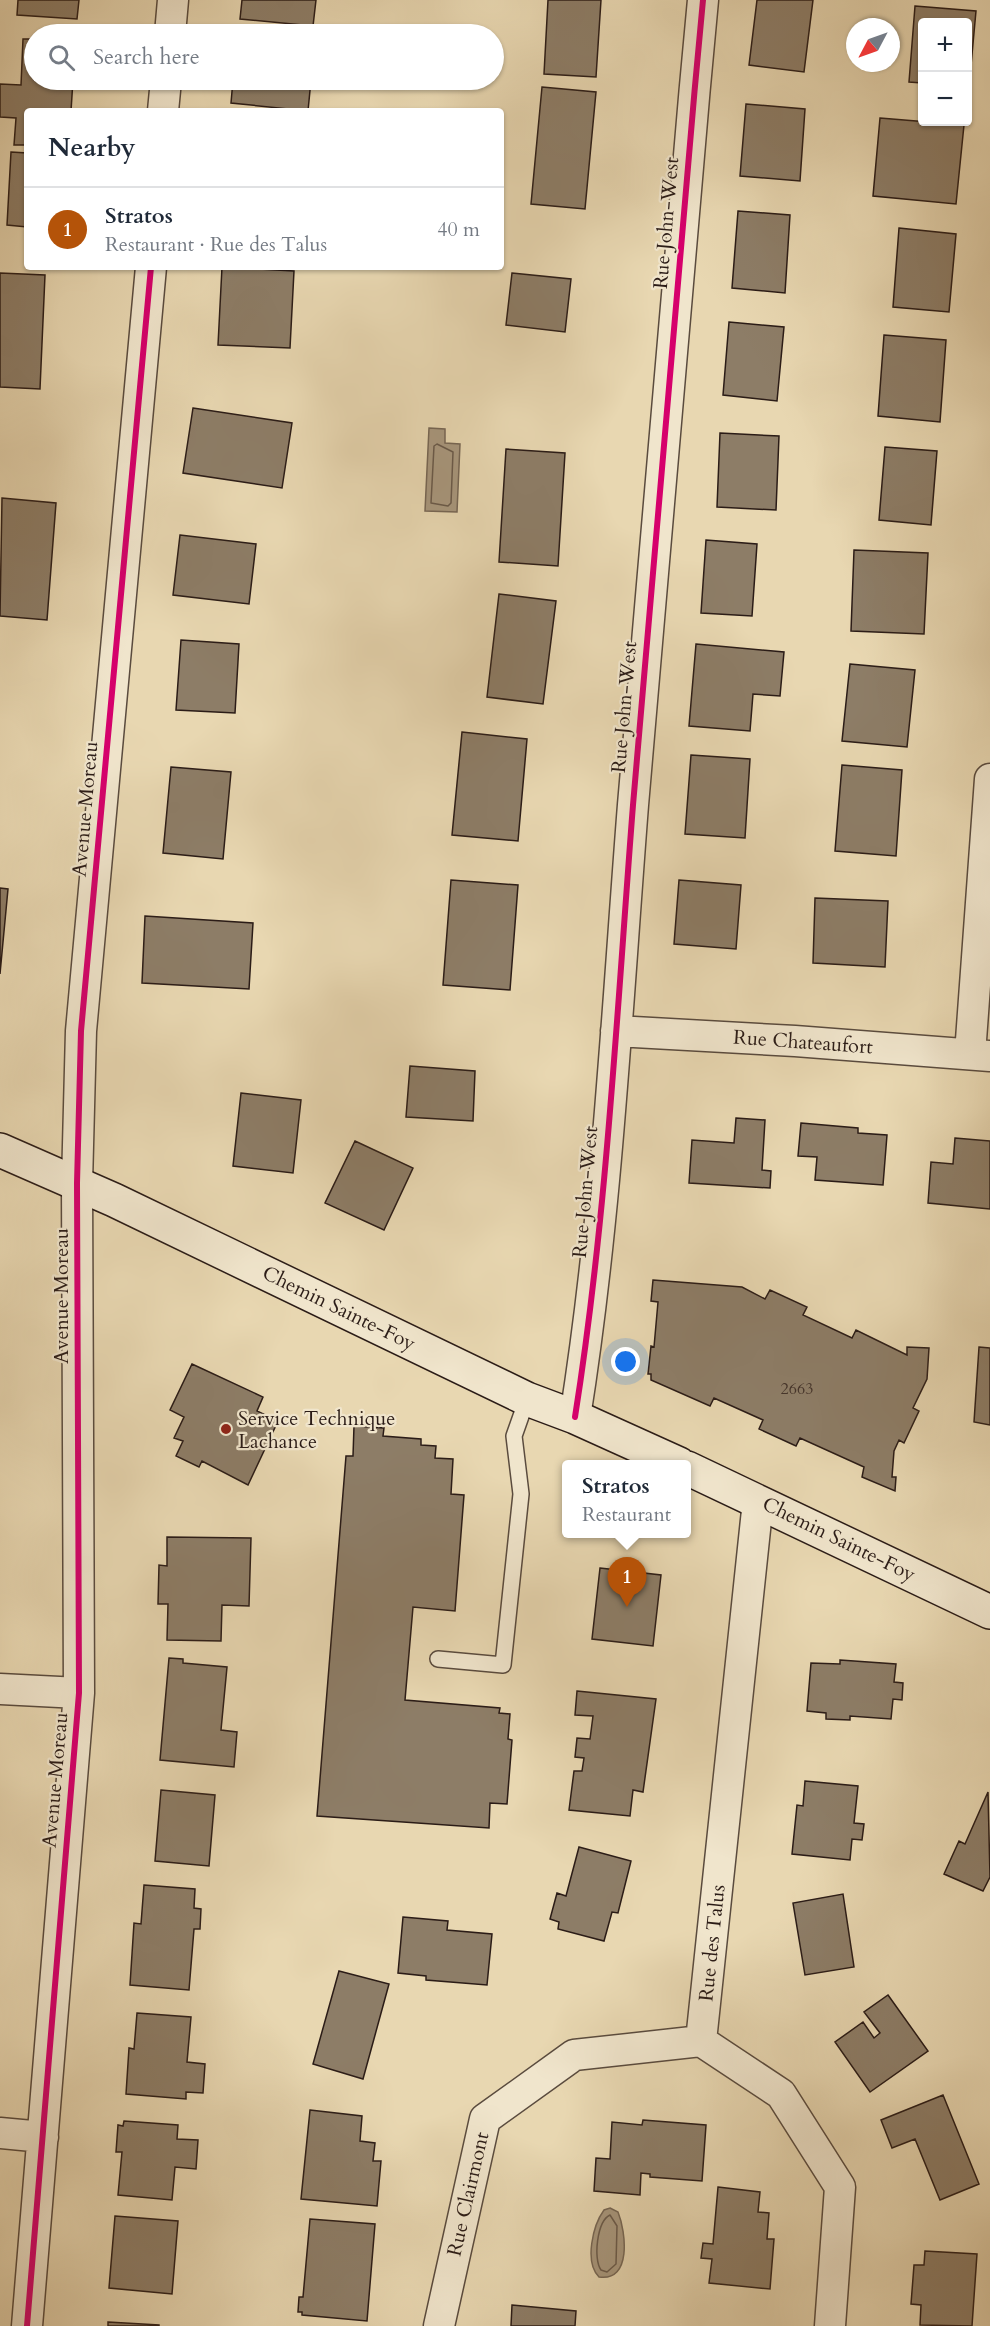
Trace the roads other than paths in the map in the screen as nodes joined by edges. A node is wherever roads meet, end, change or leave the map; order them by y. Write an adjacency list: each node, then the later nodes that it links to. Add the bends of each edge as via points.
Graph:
1 (173, 0): 3 (street)
2 (703, 0): 8 (street, Rue John-West, via 665,413)
3 (171, 24)
4 (165, 90): 5 (street)
5 (164, 108)
6 (150, 270): 11 (street, Avenue Moreau, via 81,1031)
7 (990, 779): 9 (street)
8 (616, 1031): 9 (street, Rue Chateaufort); 13 (street, Rue John-West, via 587,1336)
9 (980, 1055)
10 (0, 1150): 11 (main road, Chemin Sainte-Foy)
11 (77, 1183): 12 (main road, Chemin Sainte-Foy); 20 (street, Avenue Moreau)
12 (526, 1399): 13 (main road, Chemin Sainte-Foy); 18 (lane, via 514,1436 521,1494 503,1665)
13 (575, 1417): 14 (main road, Chemin Sainte-Foy)
14 (670, 1460)
15 (691, 1470): 16 (main road, Chemin Sainte-Foy)
16 (758, 1501): 17 (main road, Chemin Sainte-Foy); 21 (street, Rue des Talus)
17 (990, 1612)
18 (438, 1659)
19 (0, 1689): 20 (street)
20 (79, 1693): 23 (street, Avenue Moreau)
21 (701, 2041): 25 (street, Rue Clairmont, via 574,2055 485,2119); 26 (street, via 781,2094 840,2187)
22 (0, 2133): 23 (street)
23 (43, 2137): 24 (street, Avenue Moreau)
24 (27, 2326)
25 (439, 2326)
26 (830, 2326)

